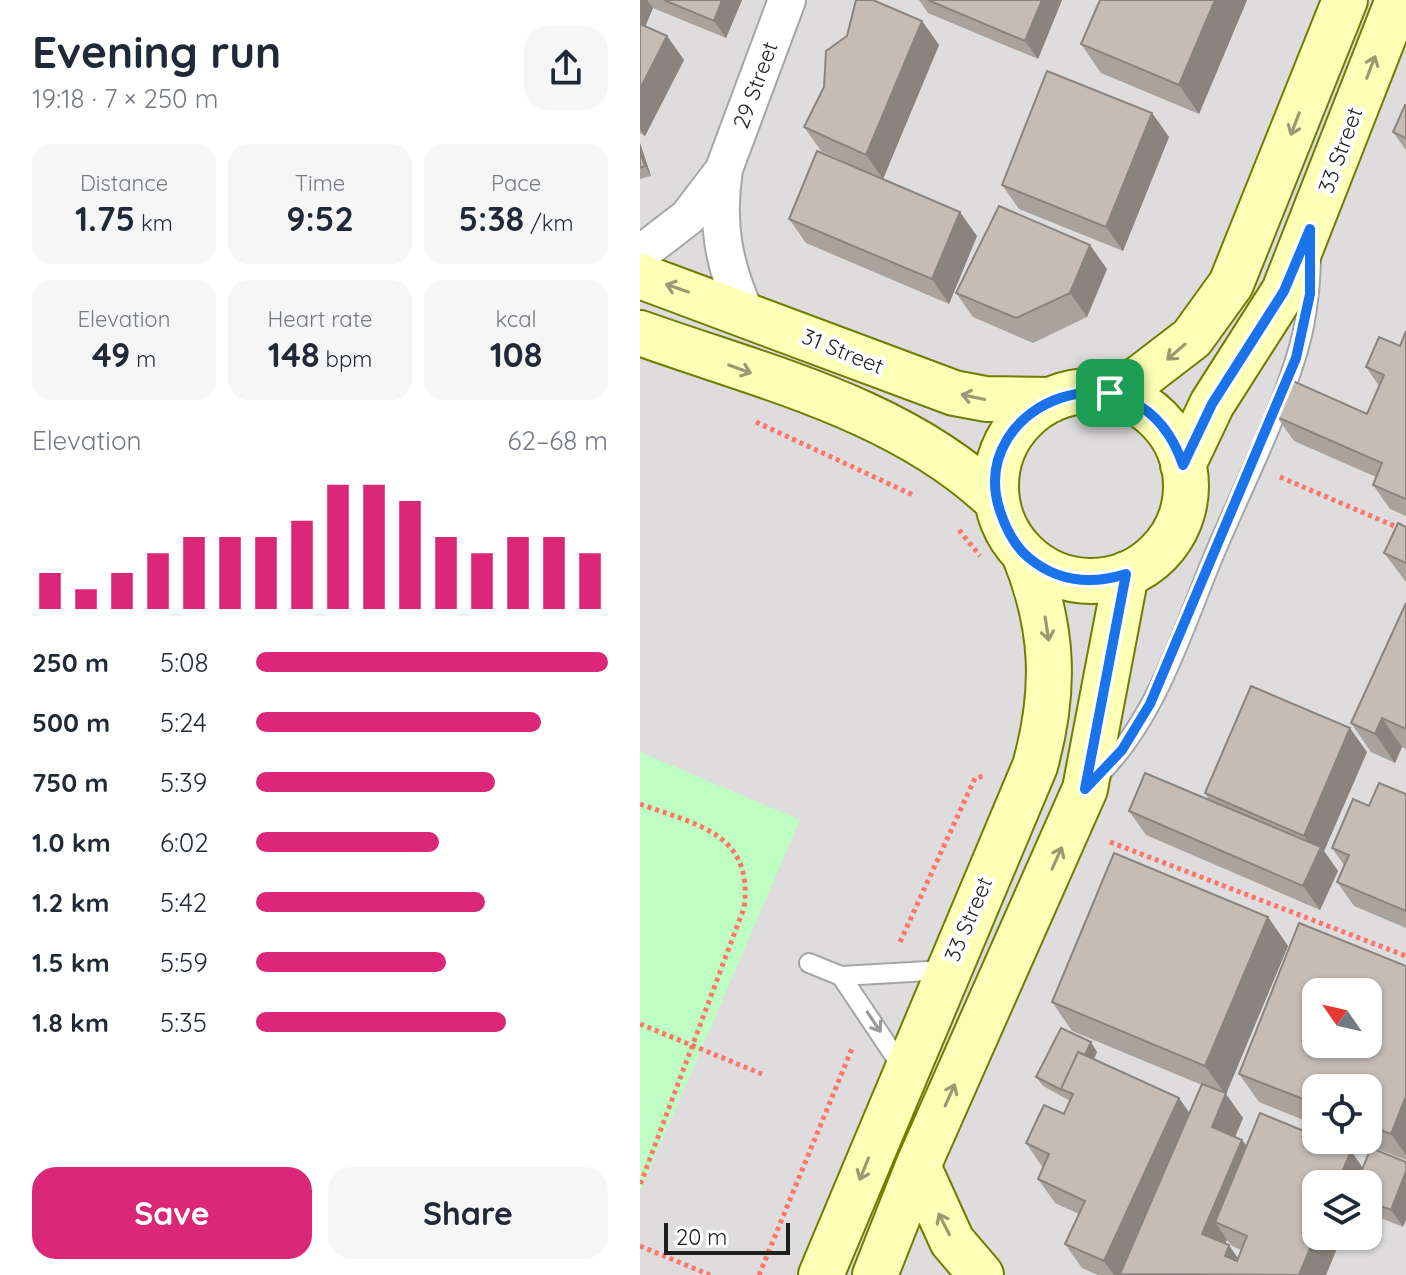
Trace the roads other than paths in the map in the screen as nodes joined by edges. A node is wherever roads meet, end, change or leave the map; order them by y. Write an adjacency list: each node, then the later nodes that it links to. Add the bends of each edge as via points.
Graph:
1 (787, 0): 4 (street, 29 Street)
2 (1345, 0): 10 (street, one-way to 10, via 1231,284 1192,338 1149,372)
3 (1398, 0): 5 (street, 33 Street, one-way to 3)
4 (724, 169): 6 (street, 29 Street, via 688,217); 8 (street, 29 Street, via 719,228 724,258)
5 (1310, 229): 12 (street, 33 Street, via 1284,291 1212,404); 16 (lane, via 1310,294 1296,358 1150,704)
6 (640, 254)
7 (640, 276): 8 (street, 31 Street, one-way to 7)
8 (745, 312): 11 (street, 31 Street, one-way to 8, via 954,393)
9 (640, 333): 13 (street, one-way to 13, via 890,425 947,458)
10 (1110, 393): 11 (street, via 1070,393); 12 (street, via 1149,411 1176,444)
11 (1051, 400): 13 (street, via 1030,414 1002,453)
12 (1183, 465): 15 (street, via 1183,509 1175,530 1146,564)
13 (997, 501): 14 (street, via 1006,530)
14 (1006, 562): 15 (street, via 1062,577 1105,581); 18 (street, 33 Street, one-way to 18, via 1038,588 1051,659 1045,731 1035,766)
15 (1126, 574): 16 (street)
16 (1078, 808): 21 (street, one-way to 16)
17 (809, 963): 19 (lane)
18 (946, 970): 19 (lane); 20 (street, 33 Street)
19 (841, 976): 20 (lane, one-way to 20)
20 (904, 1071): 22 (street, 33 Street, one-way to 22)
21 (918, 1166): 23 (street); 24 (street, one-way to 21, via 952,1241)
22 (821, 1275)
23 (875, 1275)
24 (981, 1275)

